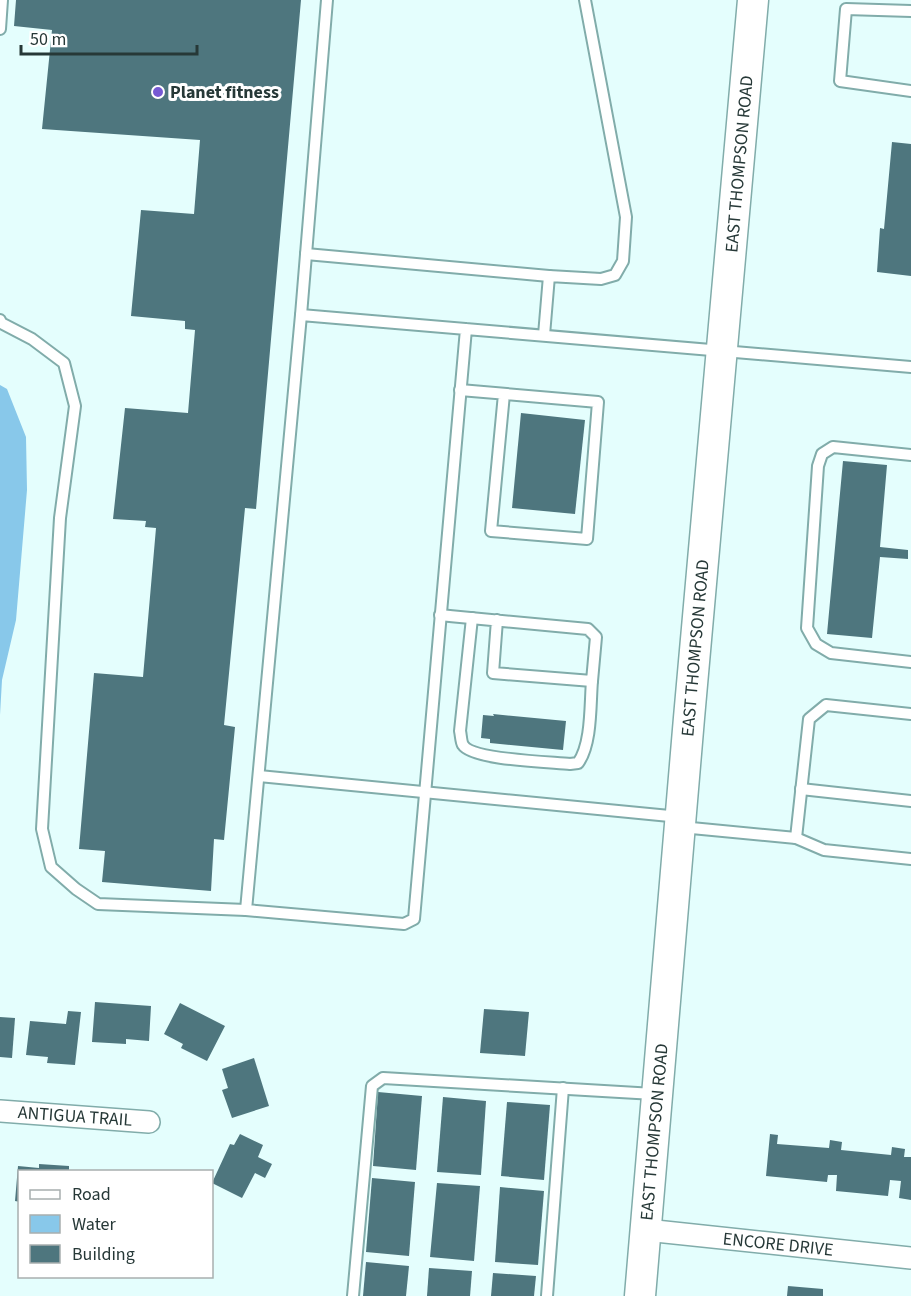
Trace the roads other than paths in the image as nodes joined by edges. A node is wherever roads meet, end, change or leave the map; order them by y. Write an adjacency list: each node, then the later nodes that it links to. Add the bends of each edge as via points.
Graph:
1 (2, 0): 6 (lane)
2 (327, 0): 8 (lane)
3 (585, 0): 9 (lane, via 626,217 623,261 615,274 601,279)
4 (753, 0): 14 (main road, EAST THOMPSON ROAD)
5 (911, 11): 7 (lane, via 846,9 840,81)
6 (0, 29)
7 (911, 91)
8 (306, 254): 9 (lane); 10 (lane)
9 (549, 276): 13 (lane)
10 (301, 315): 12 (lane); 25 (lane)
11 (0, 320): 32 (lane, via 64,363 75,406 60,519 42,830 51,867 98,904)
12 (466, 329): 13 (lane); 16 (lane)
13 (544, 335): 14 (lane)
14 (722, 350): 15 (lane); 29 (main road, EAST THOMPSON ROAD)
15 (911, 367)
16 (460, 390): 17 (lane); 19 (lane)
17 (504, 394): 17 (lane, via 598,402 586,539 491,531)
18 (911, 455): 22 (lane, via 833,447 822,454 807,628 816,644 831,653)
19 (440, 615): 20 (lane); 27 (lane)
20 (472, 618): 21 (lane); 23 (lane, via 460,731 463,745 471,752 578,763 587,742)
21 (497, 620): 23 (lane, via 588,629 596,638); 23 (lane, via 493,673)
22 (911, 662)
23 (592, 681)
24 (911, 714): 26 (lane, via 826,705 808,719)
25 (259, 776): 27 (lane); 32 (lane)
26 (801, 789): 28 (lane); 30 (lane)
27 (425, 791): 29 (lane); 32 (lane, via 414,919 404,924)
28 (911, 801)
29 (680, 822): 30 (lane); 34 (main road, EAST THOMPSON ROAD)
30 (796, 838): 31 (lane, via 824,850)
31 (911, 859)
32 (246, 910)
33 (562, 1088): 34 (lane); 39 (lane, via 384,1078 372,1086); 40 (lane)
34 (657, 1094): 37 (main road, EAST THOMPSON ROAD)
35 (0, 1111): 36 (street, ANTIGUA TRAIL)
36 (149, 1122)
37 (645, 1230): 38 (street, ENCORE DRIVE); 41 (main road, EAST THOMPSON ROAD)
38 (911, 1258)
39 (353, 1296)
40 (547, 1296)
41 (640, 1296)

